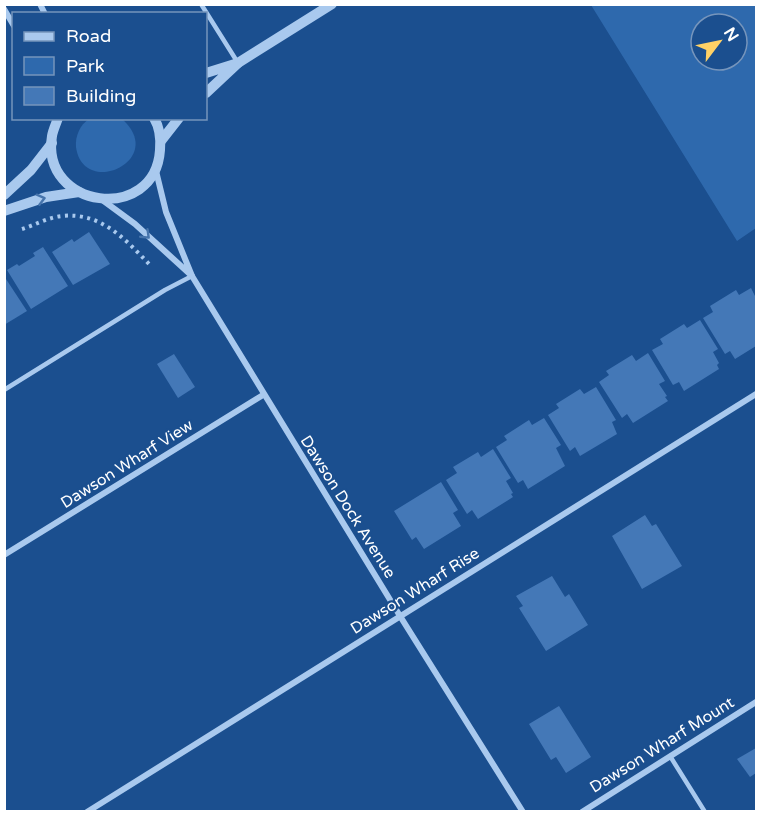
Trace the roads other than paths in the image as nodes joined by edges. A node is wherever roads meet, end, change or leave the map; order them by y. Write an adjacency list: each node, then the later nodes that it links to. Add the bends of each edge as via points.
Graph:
1 (332, 4): 5 (street)
2 (4, 9): 4 (street)
3 (207, 14): 5 (lane)
4 (12, 23)
5 (238, 63): 6 (street); 7 (street)
6 (207, 73)
7 (207, 92)
8 (56, 120): 12 (street)
9 (155, 120): 11 (street)
10 (178, 120): 11 (street)
11 (161, 141): 13 (street)
12 (52, 143): 14 (street, via 58,173); 15 (street)
13 (156, 168): 16 (street, via 141,188 124,197); 18 (street, Dawson Dock Avenue, via 166,212)
14 (79, 192): 16 (street); 17 (street, one-way to 14, via 46,197)
15 (4, 195)
16 (100, 199): 18 (street, Dawson Dock Avenue, one-way to 18, via 135,224)
17 (4, 211)
18 (192, 276): 19 (lane); 21 (street, Dawson Dock Avenue)
19 (4, 390)
20 (756, 394): 23 (street, Dawson Wharf Rise)
21 (264, 395): 22 (street, Dawson Wharf View); 23 (street, Dawson Dock Avenue)
22 (4, 555)
23 (400, 616): 26 (street, Dawson Wharf Rise); 27 (street, Dawson Dock Avenue)
24 (756, 702): 25 (street, Dawson Wharf Mount)
25 (670, 756): 28 (street, Dawson Wharf Mount); 29 (lane)
26 (87, 812)
27 (523, 812)
28 (582, 812)
29 (705, 812)

